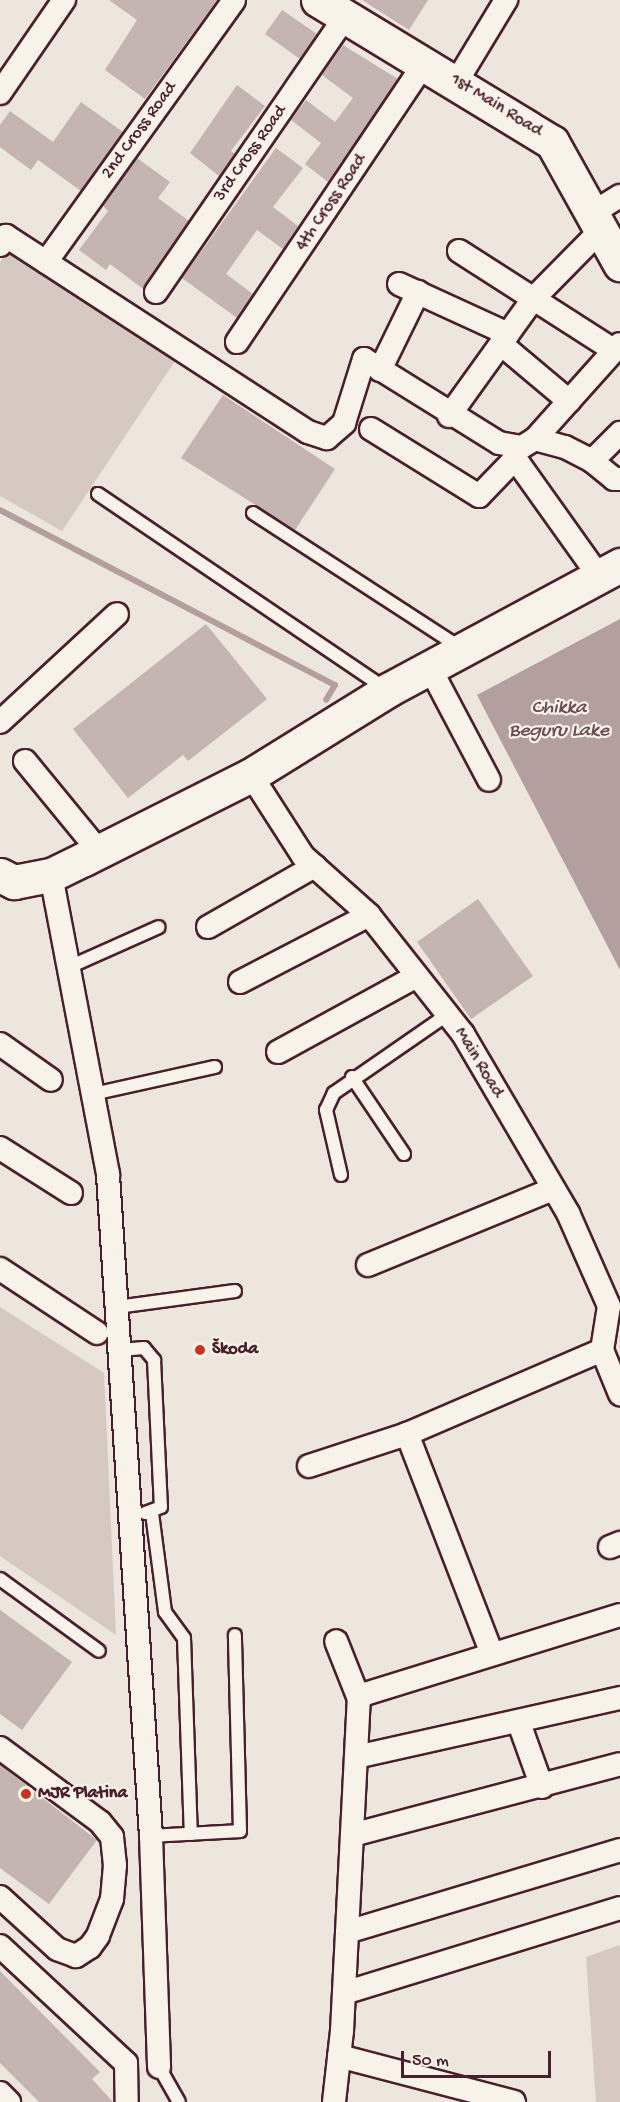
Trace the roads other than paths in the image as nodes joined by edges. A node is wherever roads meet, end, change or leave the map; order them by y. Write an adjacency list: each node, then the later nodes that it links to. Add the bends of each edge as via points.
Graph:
1 (64, 0): 7 (street)
2 (234, 0): 12 (street, 2nd Cross Road)
3 (506, 0): 6 (street)
4 (330, 5): 5 (street, 1st Main Road); 14 (street, 3rd Cross Road)
5 (425, 62): 6 (street, 1st Main Road); 17 (street, 4th Cross Road)
6 (457, 81): 9 (street, 1st Main Road, via 552,142)
7 (0, 93)
8 (620, 196): 9 (street)
9 (596, 223): 13 (street, 1st Main Road); 15 (street)
10 (0, 245): 12 (street, via 6,236)
11 (459, 251): 15 (street)
12 (46, 262): 19 (street, via 308,432 327,438 344,423 364,359)
13 (620, 264)
14 (156, 292)
15 (533, 299): 16 (street); 18 (street)
16 (505, 339): 19 (street, via 409,288); 20 (street); 21 (street)
17 (237, 342)
18 (617, 347): 20 (street)
19 (380, 370): 21 (street)
20 (569, 401): 24 (street)
21 (449, 416): 24 (street, via 499,443 522,447)
22 (371, 429): 29 (street, via 479,496 511,463 519,464)
23 (620, 433): 25 (street)
24 (535, 440): 25 (street, via 565,447)
25 (592, 461): 26 (street)
26 (620, 479)
27 (98, 494): 33 (lane)
28 (253, 513): 31 (lane)
29 (609, 571): 31 (street)
30 (117, 614): 34 (street)
31 (465, 651): 32 (street)
32 (431, 669): 33 (street); 37 (street)
33 (388, 690): 36 (street)
34 (0, 722)
35 (25, 761): 38 (street)
36 (251, 775): 38 (street); 39 (street, Main Road, via 303,856)
37 (489, 780)
38 (99, 851): 41 (street)
39 (315, 866): 42 (street, Main Road); 44 (street)
40 (0, 875): 41 (street, via 14,882)
41 (51, 875): 45 (street)
42 (369, 915): 46 (street, Main Road); 47 (street)
43 (159, 927): 45 (lane)
44 (208, 927)
45 (69, 967): 54 (street)
46 (417, 976): 48 (street, Main Road); 50 (street)
47 (240, 982)
48 (448, 1014): 52 (lane); 58 (street, Main Road)
49 (0, 1044): 53 (street)
50 (278, 1052)
51 (215, 1067): 54 (lane)
52 (352, 1077): 56 (lane); 57 (lane, via 334,1093 326,1110)
53 (51, 1080)
54 (93, 1094): 63 (street, via 108,1175)
55 (0, 1148): 59 (street)
56 (404, 1154)
57 (342, 1175)
58 (551, 1190): 60 (street); 66 (street, Main Road, via 568,1213 609,1306)
59 (71, 1193)
60 (368, 1265)
61 (0, 1269): 64 (street)
62 (235, 1291): 63 (lane)
63 (117, 1307): 65 (street)
64 (97, 1333)
65 (120, 1350): 70 (street); 70 (lane, via 144,1348 154,1360 161,1507)
66 (602, 1350): 67 (street); 68 (street)
67 (620, 1394)
68 (407, 1434): 69 (street); 76 (street)
69 (309, 1466)
70 (141, 1513): 84 (lane, via 165,1612 184,1638); 86 (street)
71 (0, 1580): 75 (lane)
72 (620, 1616): 76 (street)
73 (235, 1635): 84 (lane, via 240,1832)
74 (336, 1641): 78 (street)
75 (99, 1651)
76 (492, 1653): 78 (street)
77 (620, 1698): 79 (street)
78 (359, 1699): 81 (street)
79 (519, 1723): 81 (street); 83 (street)
80 (0, 1748): 88 (street, via 100,1822 112,1837 115,1865 112,1899 98,1936 76,1956 57,1949)
81 (356, 1757): 85 (street)
82 (620, 1764): 83 (street)
83 (542, 1787): 85 (street)
84 (191, 1834): 86 (lane)
85 (352, 1835): 90 (street)
86 (151, 1836): 94 (street)
87 (620, 1850): 90 (street)
88 (0, 1897)
89 (620, 1908): 92 (street)
90 (347, 1932): 92 (street)
91 (0, 1946): 97 (street, via 126,2063)
92 (344, 1993): 93 (street)
93 (339, 2056): 99 (street); 100 (street)
94 (159, 2067): 98 (lane)
95 (0, 2093): 96 (street)
96 (9, 2102)
97 (127, 2102)
98 (179, 2102)
99 (334, 2102)
100 (514, 2102)

